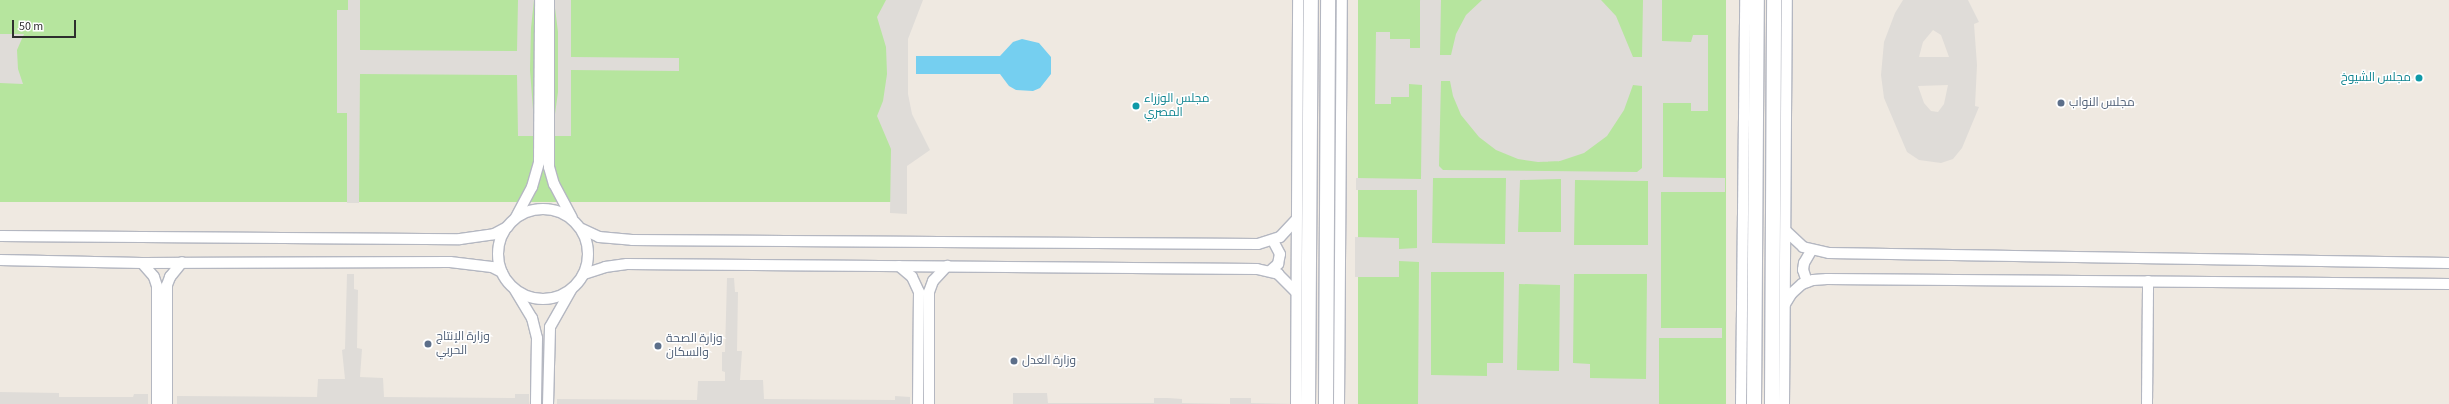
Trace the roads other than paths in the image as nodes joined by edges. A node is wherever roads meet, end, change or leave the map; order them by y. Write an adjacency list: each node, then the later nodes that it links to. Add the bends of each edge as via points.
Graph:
1 (540, 0): 14 (street, via 539,163 532,187)
2 (549, 0): 15 (street, via 549,167 554,184)
3 (1298, 0): 11 (street)
4 (1311, 0): 11 (street)
5 (1328, 0): 13 (street)
6 (1342, 0): 48 (street)
7 (1745, 0): 49 (street)
8 (1757, 0): 50 (street)
9 (1774, 0): 51 (street)
10 (1787, 0): 19 (street)
11 (1304, 192): 12 (street); 16 (street)
12 (1310, 213): 13 (street); 46 (street)
13 (1327, 213): 47 (street)
14 (516, 217): 15 (street, via 530,210 544,208 559,211); 17 (street)
15 (572, 218): 18 (street)
16 (1296, 220): 21 (street, via 1286,232); 37 (street)
17 (507, 227): 20 (street, via 494,234 460,239); 30 (street, via 498,249)
18 (582, 229): 21 (street, via 599,237 632,240 1258,244); 31 (street, via 589,251)
19 (1786, 231): 22 (street, via 1797,243); 38 (street)
20 (0, 236)
21 (1273, 241): 29 (street, via 1280,249 1280,259)
22 (1811, 250): 26 (street, via 1829,254); 33 (street, via 1803,270)
23 (0, 260): 25 (street)
24 (182, 262): 25 (street); 30 (street, via 450,262 492,267); 40 (street, via 170,277 167,290)
25 (142, 263): 39 (street, via 149,269 157,286)
26 (2449, 263)
27 (899, 266): 28 (street); 31 (street, via 627,264 605,267); 43 (street, via 912,277 919,292)
28 (947, 266): 29 (street); 44 (street, via 933,281 929,292)
29 (1270, 271): 37 (street, via 1285,279)
30 (502, 272): 34 (street)
31 (584, 274): 36 (street)
32 (2148, 281): 33 (street, via 1827,279); 35 (street); 53 (street)
33 (1808, 282): 38 (street, via 1796,288)
34 (510, 284): 36 (street, via 524,294 540,299 557,297); 41 (street, via 521,298 536,328)
35 (2449, 284)
36 (572, 289): 42 (street, via 550,327)
37 (1296, 292): 45 (street)
38 (1785, 304): 52 (street)
39 (157, 404)
40 (166, 404)
41 (536, 404)
42 (548, 404)
43 (918, 404)
44 (929, 404)
45 (1296, 404)
46 (1308, 404)
47 (1326, 404)
48 (1339, 404)
49 (1741, 404)
50 (1754, 404)
51 (1772, 404)
52 (1784, 404)
53 (2147, 404)

